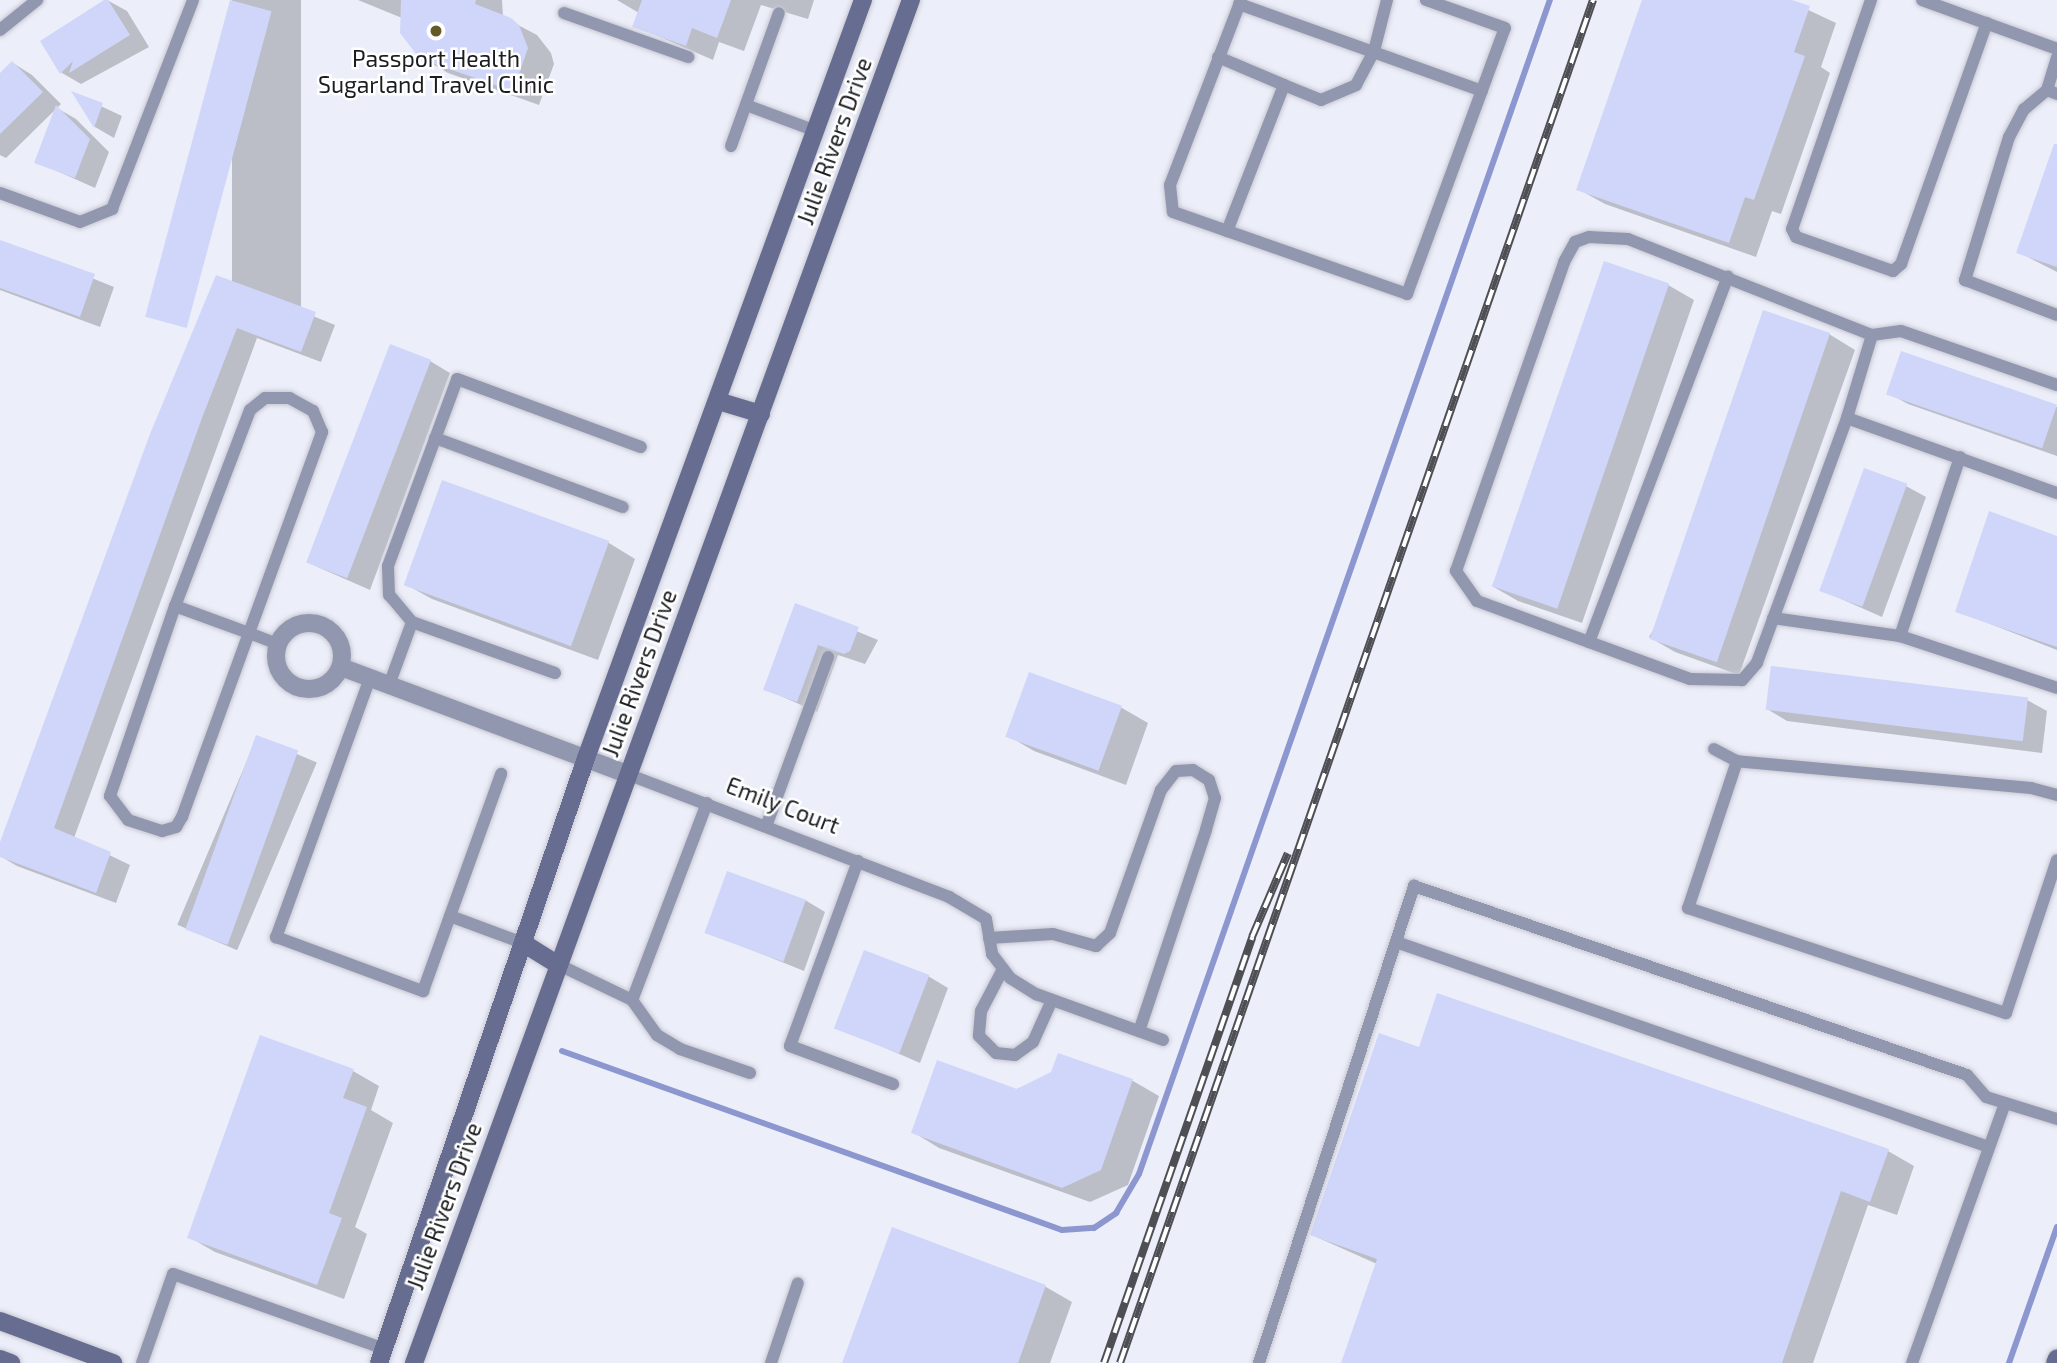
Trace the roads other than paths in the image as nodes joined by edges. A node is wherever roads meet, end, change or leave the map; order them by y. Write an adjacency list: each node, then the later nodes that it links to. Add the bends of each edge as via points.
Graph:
1 (37, 0): 13 (lane)
2 (193, 0): 25 (lane, via 112,209 80,222)
3 (863, 0): 23 (street, Julie Rivers Drive)
4 (911, 0): 32 (street, Julie Rivers Drive)
5 (1387, 0): 15 (lane)
6 (1426, 0): 20 (lane, via 1505,28)
7 (1871, 0): 12 (lane, via 1792,229 1796,237 1893,271 1901,264)
8 (1927, 1): 12 (lane)
9 (1240, 2): 15 (lane); 17 (lane)
10 (564, 13): 16 (lane)
11 (779, 13): 22 (lane)
12 (1987, 23): 14 (lane)
13 (0, 30)
14 (2057, 49)
15 (1374, 51): 19 (lane, via 1356,85 1321,100); 20 (lane)
16 (688, 57)
17 (1218, 57): 19 (lane); 26 (lane, via 1170,185 1173,212)
18 (2057, 58): 21 (lane)
19 (1284, 85): 26 (lane)
20 (1482, 91): 26 (lane, via 1407,294)
21 (2052, 92): 28 (lane, via 2024,109 2009,137 1965,280)
22 (746, 105): 23 (lane); 24 (lane)
23 (816, 131): 31 (street, Julie Rivers Drive)
24 (731, 146)
25 (0, 193)
26 (1227, 231)
27 (1728, 277): 29 (lane); 44 (lane); 44 (lane, via 1628,239 1588,237 1575,242 1564,262 1456,571 1476,601)
28 (2057, 315)
29 (1872, 335): 30 (lane, via 1901,331); 33 (lane)
30 (2057, 385)
31 (719, 401): 32 (street); 53 (street, Julie Rivers Drive)
32 (761, 414): 56 (street, Julie Rivers Drive)
33 (1847, 418): 36 (lane); 40 (lane)
34 (435, 438): 35 (lane, via 457,379); 38 (lane); 41 (lane, via 386,579 397,610)
35 (641, 447)
36 (1960, 457): 37 (lane); 43 (lane)
37 (2057, 493)
38 (623, 507)
39 (175, 606): 42 (lane); 42 (lane, via 110,796 128,820 144,828 176,827 182,817); 42 (lane, via 250,410 265,398 290,398 313,411 322,432)
40 (1773, 618): 43 (lane); 44 (lane, via 1757,663 1742,680 1690,679)
41 (411, 622): 48 (lane); 50 (lane)
42 (249, 634): 45 (lane)
43 (1900, 636): 51 (lane)
44 (1589, 642)
45 (277, 644): 47 (street, via 292,627 303,623 326,627 341,644); 47 (street, via 281,675 298,688 318,688)
46 (828, 656): 59 (lane)
47 (341, 667): 49 (street, Emily Court)
48 (555, 673)
49 (370, 678): 50 (street, Emily Court); 62 (lane, via 276,937 423,991)
50 (389, 685): 53 (street, Emily Court)
51 (2057, 688)
52 (1714, 749): 54 (lane)
53 (586, 758): 56 (street, Emily Court); 65 (street, Julie Rivers Drive)
54 (1737, 761): 57 (lane, via 2031,788); 60 (lane, via 1688,908 2006,1013)
55 (501, 774): 62 (lane)
56 (627, 774): 58 (lane, Emily Court); 66 (street, Julie Rivers Drive)
57 (2057, 795)
58 (707, 803): 59 (lane, Emily Court); 68 (lane)
59 (767, 824): 61 (lane, Emily Court)
60 (2057, 860)
61 (858, 861): 63 (lane, Emily Court, via 949,897 986,919); 73 (lane, via 790,1046)
62 (450, 916): 65 (lane)
63 (989, 938): 67 (lane, Emily Court, via 992,954); 70 (lane, via 1053,934 1096,946 1110,933 1161,790 1176,771 1193,770 1209,780 1215,798)
64 (1396, 942): 74 (lane, via 1414,886 1967,1075 1986,1097); 76 (lane); 87 (lane)
65 (523, 943): 66 (street); 79 (street, Julie Rivers Drive)
66 (557, 964): 68 (lane); 85 (street, Julie Rivers Drive)
67 (1003, 969): 69 (lane, via 1010,978); 69 (lane, via 981,1012 979,1036 996,1053 1015,1055 1032,1042)
68 (632, 1000): 72 (lane, via 657,1035 680,1049)
69 (1052, 1000): 70 (lane)
70 (1139, 1031): 71 (lane)
71 (1163, 1040)
72 (750, 1073)
73 (893, 1084)
74 (2005, 1103): 75 (lane); 76 (lane)
75 (2057, 1119)
76 (1989, 1147): 88 (lane)
77 (798, 1283): 86 (lane)
78 (0, 1321): 83 (street)
79 (381, 1356): 84 (lane, via 173,1273)
80 (2057, 1358): 89 (street)
81 (0, 1359): 82 (street)
82 (11, 1363)
83 (113, 1363)
84 (142, 1363)
85 (414, 1363)
86 (771, 1363)
87 (1259, 1363)
88 (1912, 1363)
89 (2055, 1363)

